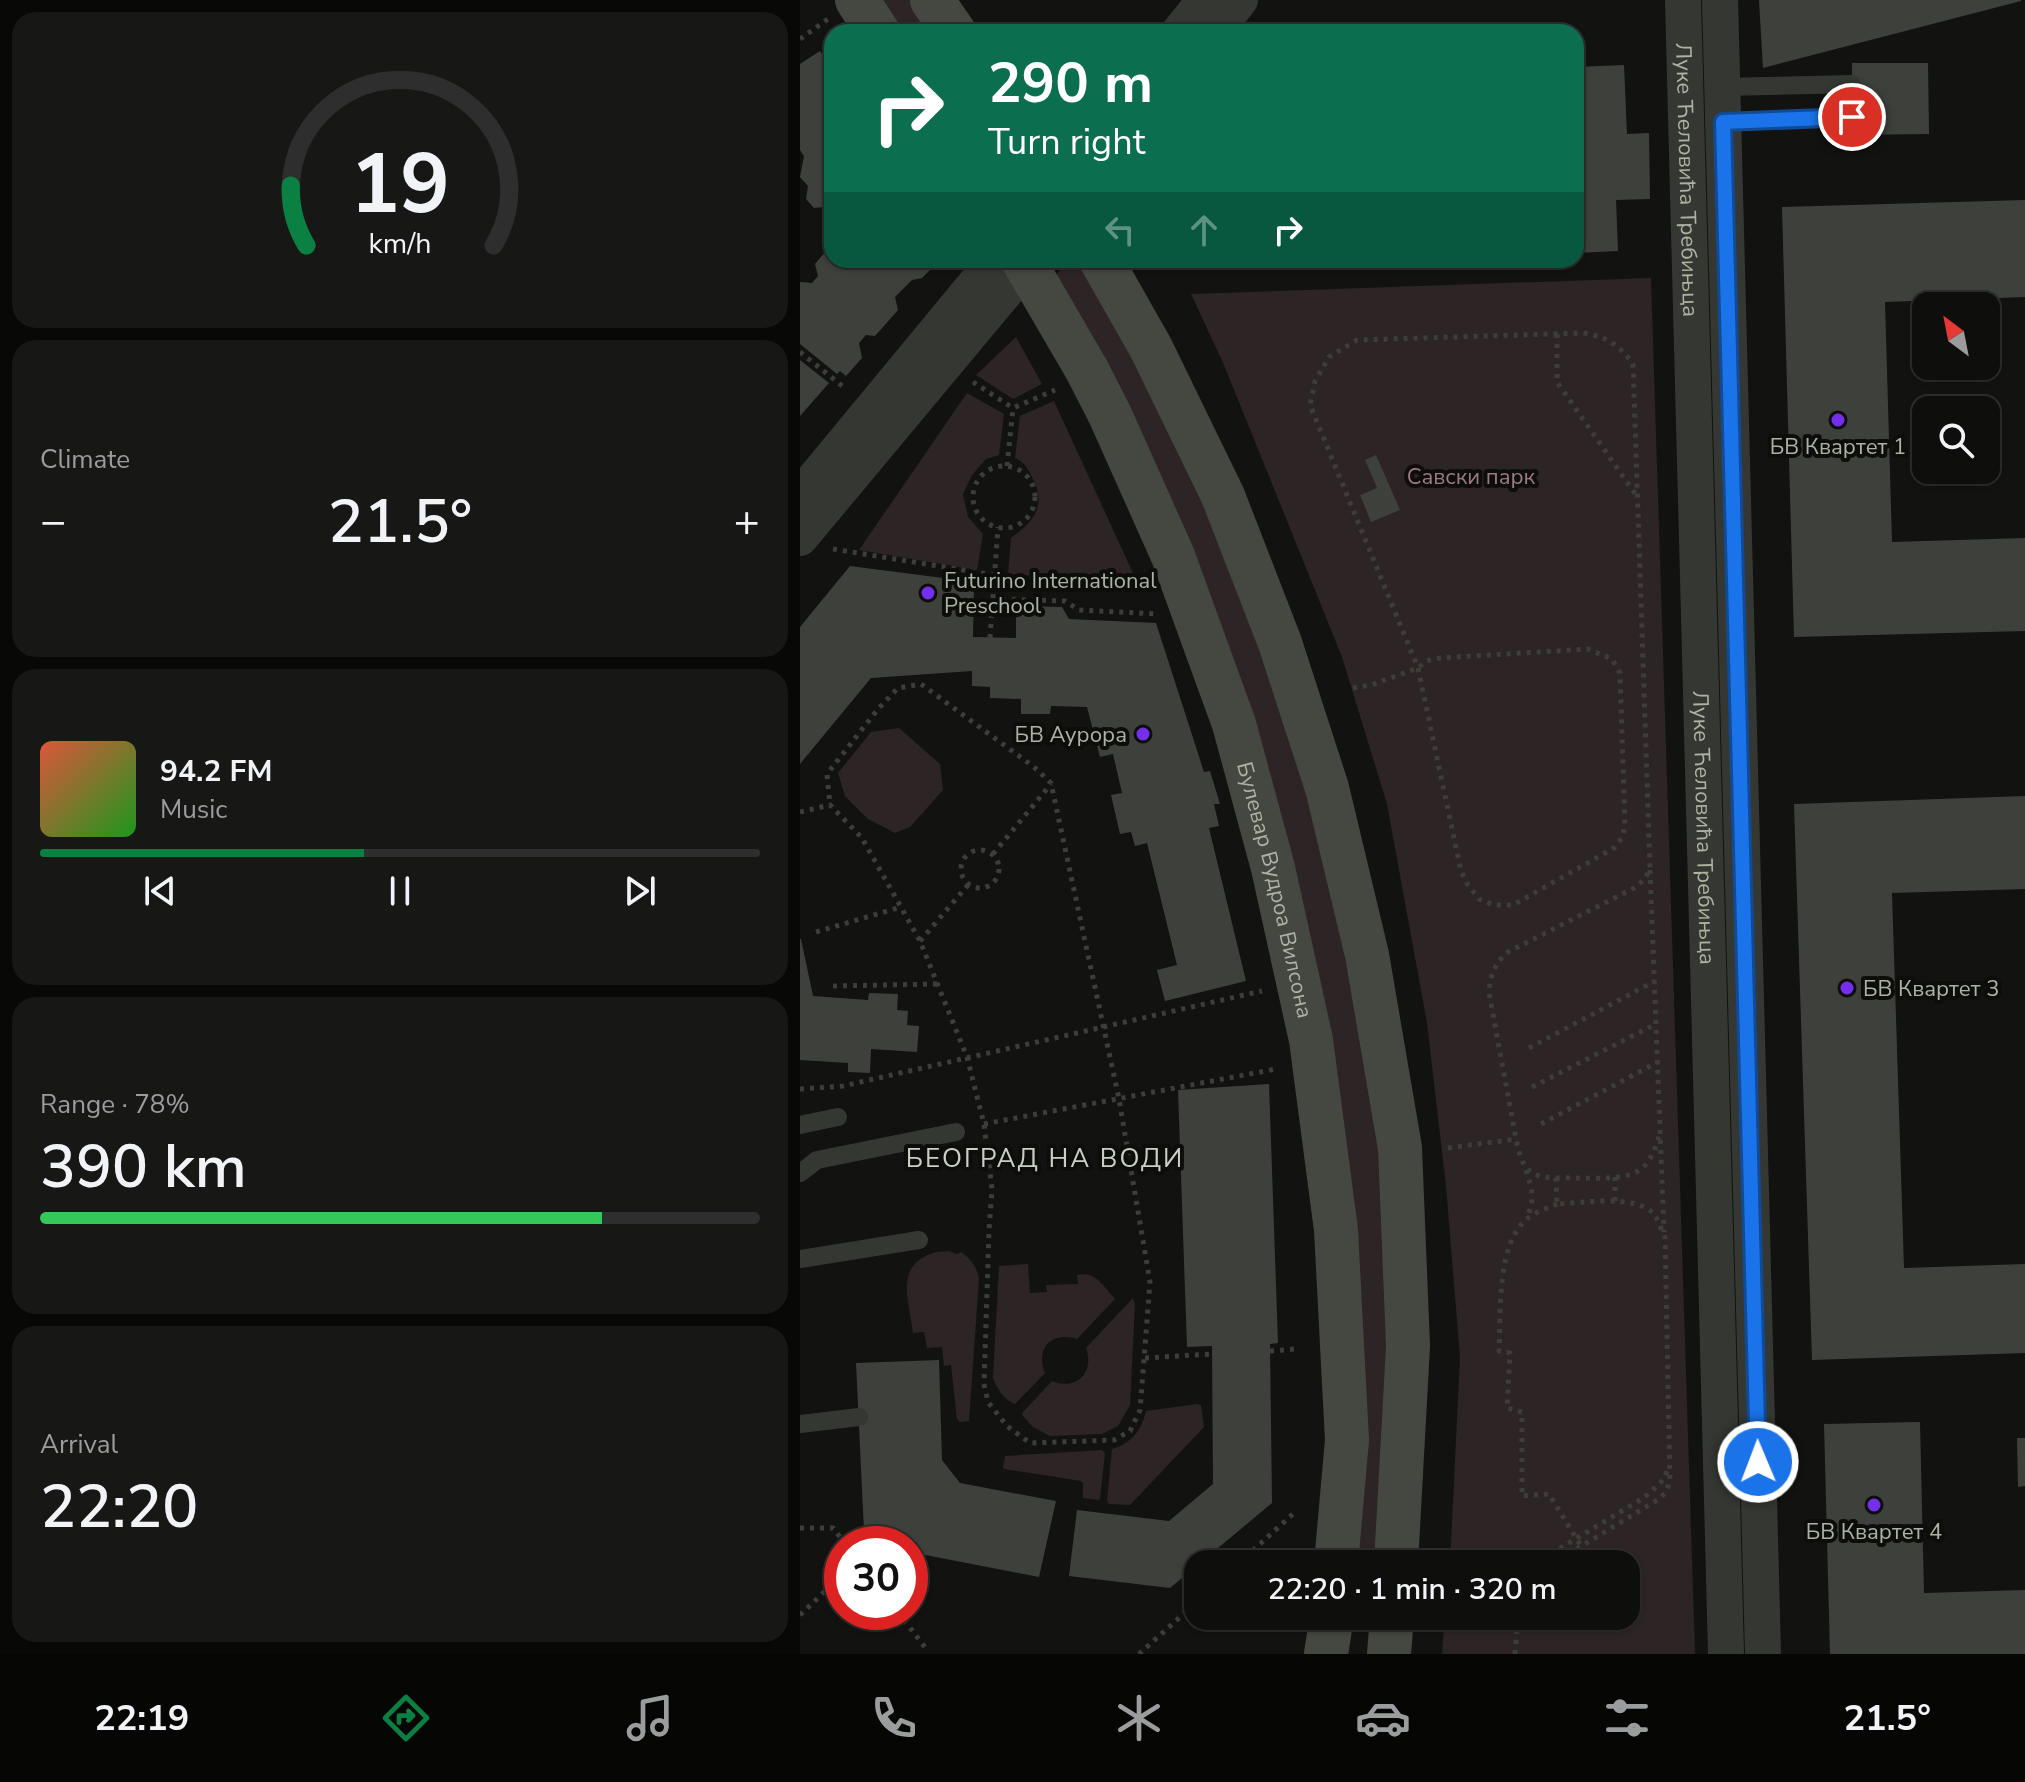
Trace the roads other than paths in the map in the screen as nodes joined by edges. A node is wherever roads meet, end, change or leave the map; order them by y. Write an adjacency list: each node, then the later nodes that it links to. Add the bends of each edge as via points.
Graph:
1 (932, 0): 8 (main road)
2 (1205, 0): 9 (street)
3 (1240, 0): 10 (street)
4 (1683, 0): 34 (street, Луке Ћеловића Требињца)
5 (1720, 0): 12 (street, Луке Ћеловића Требињца)
6 (843, 9): 7 (main road)
7 (866, 24)
8 (948, 24)
9 (1186, 24)
10 (1221, 24)
11 (1852, 84): 12 (lane)
12 (1722, 105): 13 (lane); 35 (street, Луке Ћеловића Требињца)
13 (1852, 117)
14 (1013, 268): 18 (street)
15 (1015, 268): 19 (street)
16 (1023, 268): 28 (main road, Булевар Вудроа Вилсона, via 1087,370 1173,556 1234,724 1273,868 1311,1040 1336,1230 1347,1440)
17 (1106, 268): 29 (main road, via 1223,496 1280,643 1327,788 1367,955 1400,1148 1408,1346)
18 (800, 496)
19 (816, 544)
20 (838, 1117): 21 (lane)
21 (800, 1125)
22 (956, 1132): 23 (lane, via 817,1160)
23 (800, 1173)
24 (919, 1240): 25 (lane)
25 (800, 1259)
26 (859, 1417): 27 (lane)
27 (800, 1424)
28 (1337, 1550)
29 (1397, 1550)
30 (1330, 1630): 32 (main road)
31 (1391, 1630): 33 (main road)
32 (1326, 1654)
33 (1389, 1654)
34 (1726, 1654)
35 (1763, 1654)

